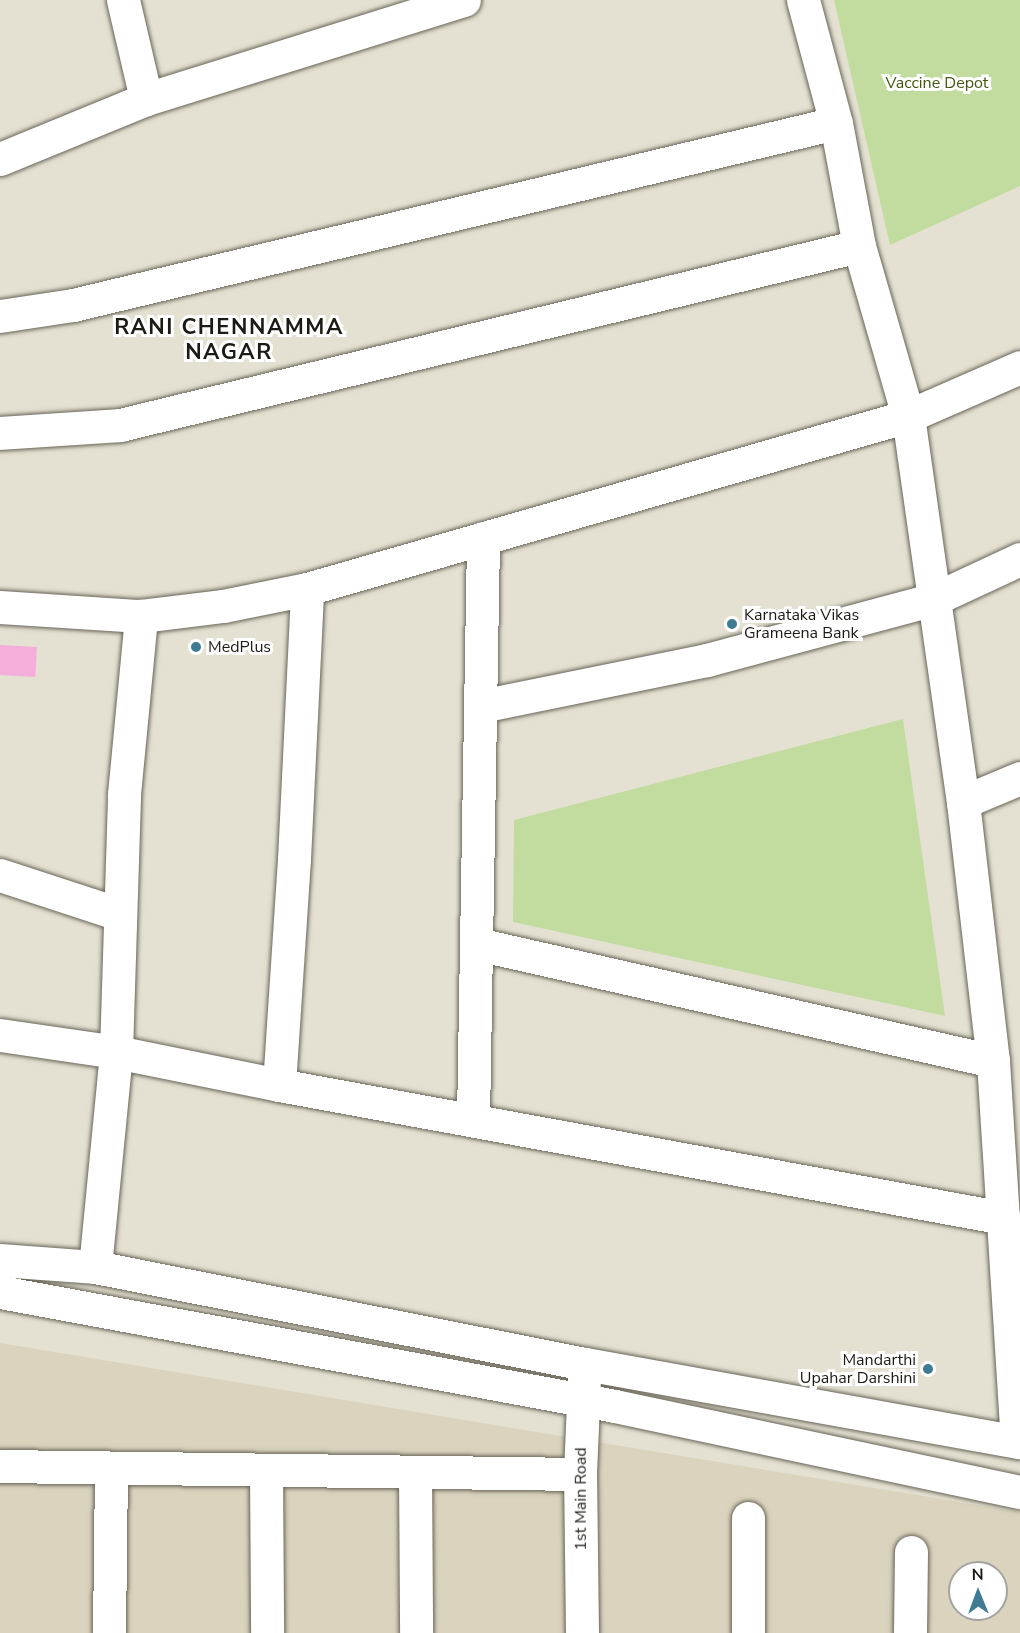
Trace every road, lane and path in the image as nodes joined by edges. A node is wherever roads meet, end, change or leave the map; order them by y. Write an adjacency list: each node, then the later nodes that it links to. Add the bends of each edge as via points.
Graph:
1 (123, 0): 4 (street)
2 (803, 0): 5 (street)
3 (446, 2): 4 (street)
4 (146, 99): 6 (street)
5 (836, 123): 7 (street); 8 (street, via 73,304)
6 (0, 159)
7 (859, 246): 10 (street); 11 (street, via 120,425)
8 (0, 316)
9 (1020, 367): 10 (street)
10 (908, 416): 12 (street); 15 (street)
11 (0, 433)
12 (483, 538): 14 (street); 18 (street)
13 (1020, 559): 15 (street)
14 (307, 589): 17 (street, via 223,606); 27 (street)
15 (934, 599): 18 (street, via 707,660); 20 (street)
16 (0, 607): 17 (street)
17 (141, 616): 22 (street, via 124,794)
18 (481, 706): 23 (street)
19 (1020, 778): 20 (street)
20 (963, 802): 26 (street)
21 (0, 875): 22 (street)
22 (119, 914): 25 (street)
23 (477, 944): 26 (street); 28 (street)
24 (0, 1035): 25 (street)
25 (116, 1052): 27 (street); 31 (street)
26 (993, 1061): 29 (street)
27 (279, 1084): 28 (street)
28 (473, 1119): 29 (street)
29 (1004, 1218): 35 (street)
30 (0, 1260): 31 (street)
31 (95, 1267): 33 (street)
32 (0, 1292): 34 (street)
33 (585, 1365): 34 (street, 1st Main Road); 35 (street)
34 (583, 1400): 40 (street, 1st Main Road); 41 (street)
35 (1019, 1442)
36 (0, 1466): 37 (street)
37 (111, 1468): 38 (street); 44 (street)
38 (266, 1470): 39 (street); 45 (street)
39 (415, 1472): 40 (street); 46 (street)
40 (580, 1474): 47 (street, 1st Main Road)
41 (1020, 1492)
42 (748, 1518): 48 (street)
43 (911, 1552): 49 (street)
44 (109, 1633)
45 (267, 1633)
46 (416, 1633)
47 (582, 1633)
48 (748, 1633)
49 (910, 1633)

